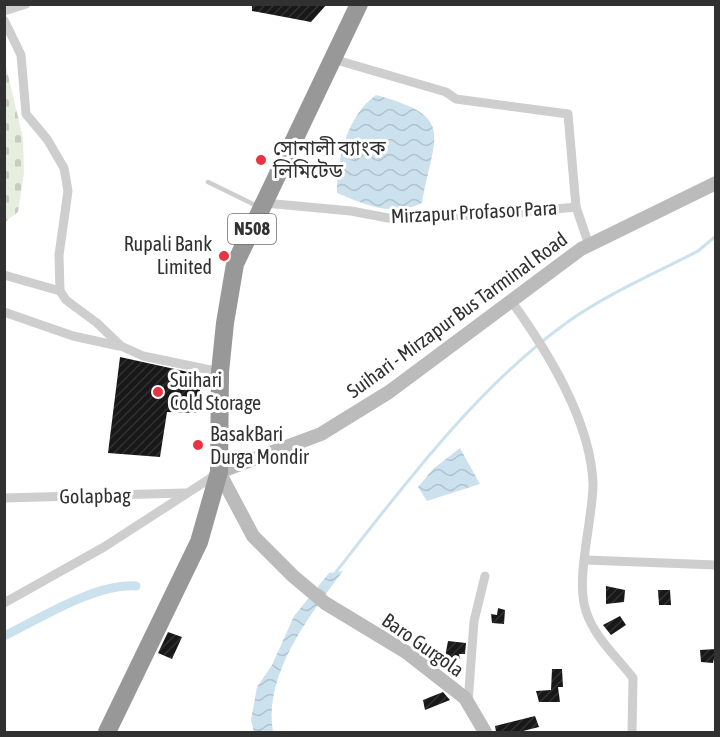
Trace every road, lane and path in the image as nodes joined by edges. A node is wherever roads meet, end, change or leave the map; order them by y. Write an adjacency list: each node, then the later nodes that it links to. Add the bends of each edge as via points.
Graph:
1 (26, 4): 3 (street)
2 (359, 4): 5 (highway, N508)
3 (4, 11)
4 (4, 20): 12 (street, via 21,55 26,114 64,168 68,191 59,255)
5 (333, 60): 8 (highway, N508); 9 (street, Mirzapur Profasor Para, via 446,92 456,99 568,114)
6 (208, 182): 8 (lane)
7 (716, 183): 10 (street, Suihari - Mirzapur Bus Tarminal Road)
8 (264, 206): 9 (street, Mirzapur Profasor Para, via 351,211 388,218); 16 (highway, N508, via 235,264)
9 (576, 207): 10 (street, Mirzapur Profasor Para)
10 (589, 245): 13 (street, Suihari - Mirzapur Bus Tarminal Road)
11 (4, 275): 12 (street)
12 (60, 291): 15 (street)
13 (512, 302): 17 (street, Suihari - Mirzapur Bus Tarminal Road, via 389,392 321,434); 20 (street, via 544,348 588,449 593,484)
14 (4, 312): 15 (street, via 73,336)
15 (121, 346): 16 (street, via 143,356)
16 (220, 372): 17 (highway, N508)
17 (219, 472): 18 (street); 24 (street, Baro Gurgola, via 253,536 309,589 325,603 406,652); 25 (highway, N508, via 199,542)
18 (186, 493): 19 (street, Golapbag); 23 (street, via 104,547)
19 (4, 498)
20 (586, 560): 21 (street); 27 (street, via 585,610 597,634 633,678)
21 (716, 565)
22 (485, 576): 24 (street, via 474,621)
23 (4, 603)
24 (468, 703): 26 (street, Baro Gurgola)
25 (107, 732)
26 (485, 732)
27 (632, 732)

